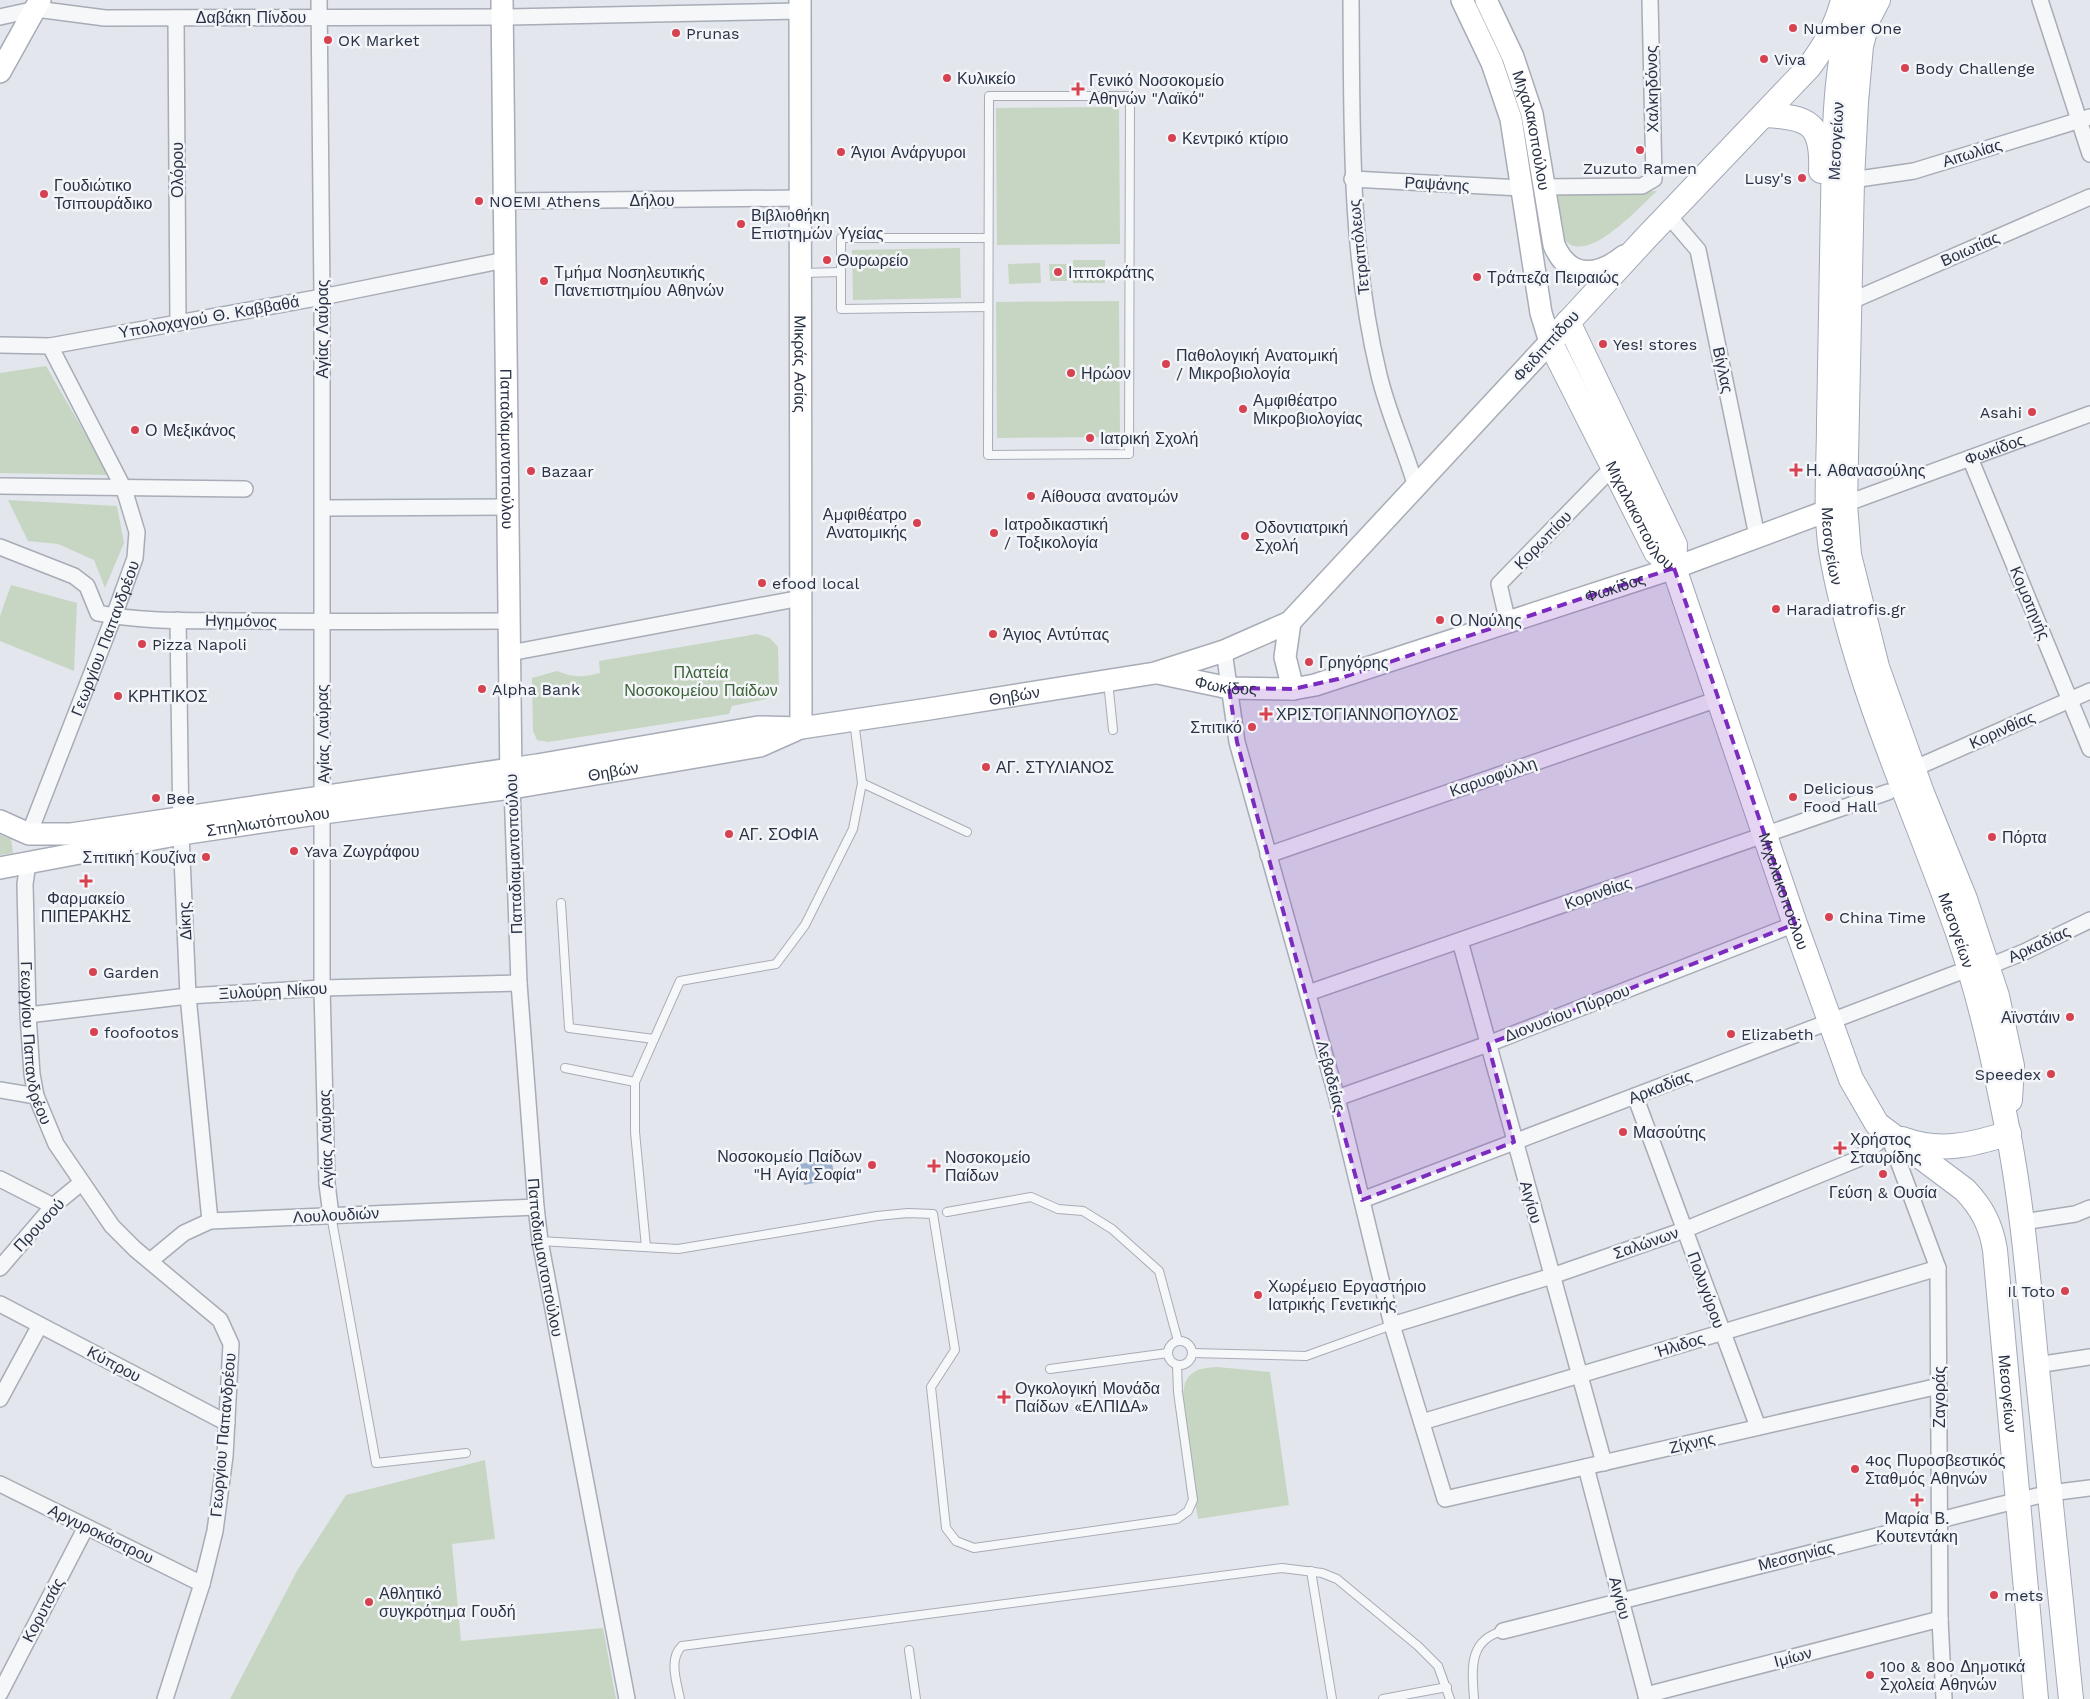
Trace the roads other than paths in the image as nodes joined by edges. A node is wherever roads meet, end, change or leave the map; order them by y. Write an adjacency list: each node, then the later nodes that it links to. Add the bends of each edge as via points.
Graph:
1 (319, 0): 12 (street, Αγίας Λαύρας)
2 (1351, 0): 19 (street, Τετραπόλεως)
3 (1462, 0): 22 (street, Μιχαλακοπούλου, via 1492,63 1511,119)
4 (1486, 0): 21 (street, Μιχαλακοπούλου, via 1513,57 1529,105)
5 (1650, 0): 21 (street, Χαλκηδόνος, via 1654,178 1642,186)
6 (1878, 0): 20 (main road, Μεσογείων, via 1868,19 1861,46)
7 (2040, 0): 17 (street)
8 (38, 4): 13 (street, Δαβάκη Πίνδου); 14 (street, Δαβάκη Πίνδου, via 105,18); 15 (street)
9 (1848, 4): 16 (main road, Φειδιππίδου, via 1824,47); 49 (main road, Μεσογείων, via 1851,14 1843,44 1837,114 1831,285)
10 (800, 6): 11 (street, Δαβάκη Πίνδου); 24 (street, Μικράς Ασίας)
11 (503, 8): 12 (street, Δαβάκη Πίνδου); 25 (street, Παπαδιαμαντοπούλου)
12 (319, 16): 14 (street, Δαβάκη Πίνδου); 32 (street, Αγίας Λαύρας)
13 (0, 17)
14 (176, 18): 36 (street, Ολόρου)
15 (0, 72)
16 (1764, 114): 26 (main road, Φειδιππίδου); 49 (main road, Μεσογείων, via 1802,120 1818,135 1822,151)
17 (2084, 119): 18 (street); 20 (street, Αιτωλίας, via 1914,171)
18 (2090, 154)
19 (1352, 179): 22 (street, Ραψάνης); 44 (street, Τετραπόλεως, via 1359,269 1379,375)
20 (1852, 180): 33 (main road, Μεσογείων)
21 (1543, 187): 28 (street, Μιχαλακοπούλου, via 1554,245 1568,266 1592,272 1604,269)
22 (1521, 188): 37 (street, Μιχαλακοπούλου, via 1541,313)
23 (2090, 197): 33 (street, Βοιωτίας)
24 (800, 198): 25 (street, Δήλου); 31 (street, Μικράς Ασίας)
25 (505, 201): 29 (street, Παπαδιαμαντοπούλου)
26 (1668, 215): 28 (main road, Φειδιππίδου); 50 (street, Βίγλας, via 1698,250)
27 (988, 238): 30 (lane, via 841,238); 34 (lane); 34 (lane, via 989,96 1130,96 1129,454 988,455)
28 (1644, 240): 35 (main road, Φειδιππίδου)
29 (505, 260): 32 (street, Υπολοχαγού Θ. Καββαθά); 47 (street, Παπαδιαμαντοπούλου)
30 (841, 272): 31 (lane); 34 (lane, via 841,309)
31 (800, 273): 53 (street, Μικράς Ασίας)
32 (322, 297): 36 (street, Υπολοχαγού Θ. Καββαθά); 48 (street, Αγίας Λαύρας)
33 (1849, 302): 49 (main road, Μεσογείων)
34 (988, 307)
35 (1568, 322): 37 (main road, Φειδιππίδου); 52 (main road, via 1675,545)
36 (178, 323): 39 (street, Υπολοχαγού Θ. Καββαθά)
37 (1550, 342): 42 (main road, Μιχαλακοπούλου); 44 (street, Φειδιππίδου)
38 (0, 345): 39 (street, Υπολοχαγού Θ. Καββαθά)
39 (50, 346): 45 (street, Γεωργίου Παπανδρέου)
40 (2090, 414): 41 (street, Φωκίδος)
41 (1970, 458): 49 (street, Φωκίδος); 68 (street, Κομοτηνής)
42 (1613, 467): 52 (main road, Μιχαλακοπούλου, via 1656,552); 59 (street, Κορωπίου, via 1500,584)
43 (0, 486): 45 (street)
44 (1416, 487): 58 (street, Φειδιππίδου)
45 (124, 488): 46 (street); 54 (street, Γεωργίου Παπανδρέου, via 137,532 135,558)
46 (245, 489)
47 (508, 507): 48 (street); 56 (street, Παπαδιαμαντοπούλου)
48 (323, 508): 57 (street, Αγίας Λαύρας)
49 (1830, 509): 50 (street, Φωκίδος); 73 (main road, Μεσογείων, via 1849,555 1877,667); 76 (main road, Μεσογείων, via 1818,554 1848,678); 101 (main road, Μεσογείων, via 1828,532 1833,561 1860,673 1960,937 1982,1005)
50 (1757, 536): 52 (street, Φωκίδος)
51 (0, 547): 54 (street, Ηγημόνος, via 74,576 87,586 98,612)
52 (1674, 568): 59 (street, Φωκίδος); 67 (main road, Μιχαλακοπούλου)
53 (800, 598): 61 (street); 70 (street, Μικράς Ασίας)
54 (114, 616): 55 (street, Ηγημόνος); 81 (street, Γεωργίου Παπανδρέου)
55 (178, 620): 57 (street, Ηγημόνος); 79 (street, Δίκης)
56 (510, 621): 57 (street, Ηγημόνος); 61 (street, Παπαδιαμαντοπούλου)
57 (321, 622): 77 (street, Αγίας Λαύρας)
58 (1290, 622): 60 (street, Φειδιππίδου); 65 (street, via 1285,657)
59 (1508, 623): 65 (street, Φωκίδος, via 1338,679)
60 (1224, 651): 62 (street, Θηβών); 64 (street, Λεβαδείας)
61 (510, 653): 74 (street, Παπαδιαμαντοπούλου)
62 (1155, 673): 63 (street, Θηβών); 64 (street, Φωκίδος)
63 (1108, 679): 69 (street, Θηβών); 71 (lane)
64 (1229, 688): 65 (street, Φωκίδος); 83 (street, Λεβαδείας, via 1237,742)
65 (1292, 689)
66 (2090, 691): 68 (street, Κορινθίας)
67 (1718, 699): 82 (main road, Μιχαλακοπούλου); 83 (street, Καρυοφύλλη)
68 (2070, 700): 72 (street, Κομοτηνής); 73 (street, Κορινθίας)
69 (854, 719): 70 (street, Θηβών); 75 (lane)
70 (801, 728): 74 (street, Θηβών, via 760,746)
71 (1113, 730)
72 (2090, 749)
73 (1913, 769): 90 (main road, Μεσογείων)
74 (511, 779): 77 (street, Σπηλιωτόπουλου); 92 (street, Παπαδιαμαντοπούλου)
75 (862, 783): 80 (lane); 98 (lane, via 853,829 827,884 805,925 776,964 680,981)
76 (1888, 792): 82 (street, Κορινθίας); 91 (main road, Μεσογείων)
77 (323, 804): 79 (street, Σπηλιωτόπουλου); 93 (street, Αγίας Λαύρας)
78 (0, 821): 81 (street)
79 (180, 826): 81 (street, Σπηλιωτόπουλου); 84 (street, Σπηλιωτόπουλου); 95 (street, Δίκης)
80 (967, 832)
81 (29, 834): 84 (street, Γεωργίου Παπανδρέου)
82 (1764, 835): 88 (main road, Μιχαλακοπούλου); 89 (street, Κορινθίας)
83 (1268, 854): 94 (street, Λεβαδείας)
84 (28, 862): 85 (street, Σπηλιωτόπουλου); 96 (street, Γεωργίου Παπανδρέου, via 25,884)
85 (0, 868)
86 (561, 903): 98 (lane, via 569,1028)
87 (2090, 920): 90 (street, Αρκαδίας)
88 (1795, 924): 97 (main road, Μιχαλακοπούλου); 99 (street, Διονυσίου Πύρρου)
89 (1460, 941): 94 (street, Κορινθίας); 99 (street, Αιγίου)
90 (1988, 966): 101 (main road, Μεσογείων, via 2008,1039)
91 (1957, 973): 97 (street, Αρκαδίας); 101 (main road, Μεσογείων)
92 (518, 983): 93 (street, Ξυλούρη Νίκου); 114 (street, Παπαδιαμαντοπούλου)
93 (322, 988): 95 (street, Ξυλούρη Νίκου); 117 (street, Αγίας Λαύρας, via 326,1184)
94 (1308, 993): 106 (street, Λεβαδείας)
95 (188, 996): 96 (street, Ξυλούρη Νίκου); 118 (street, Δίκης)
96 (28, 1014): 104 (street, Γεωργίου Παπανδρέου)
97 (1831, 1021): 105 (street, Αρκαδίας); 108 (main road, Μιχαλακοπούλου, via 1851,1079 1869,1114)
98 (654, 1039): 102 (lane)
99 (1488, 1044): 106 (street, Διονυσίου Πύρρου); 109 (street, Αιγίου)
100 (565, 1068): 102 (lane)
101 (1996, 1069): 107 (main road, Μεσογείων)
102 (635, 1082): 122 (lane, via 635,1132)
103 (0, 1090): 104 (street)
104 (36, 1096): 111 (street, Γεωργίου Παπανδρέου, via 56,1144)
105 (1635, 1096): 109 (street, Αρκαδίας); 120 (street, Πολυγύρου)
106 (1337, 1098): 112 (street, Λεβαδείας)
107 (2009, 1133): 108 (main road, via 1975,1144 1946,1147 1920,1144); 119 (main road, Μεσογείων)
108 (1888, 1134): 120 (street, Σαλώνων, via 1858,1159); 125 (street, Ζαγοράς); 151 (main road, Μεσογείων, via 1965,1190 1988,1221 1995,1250)
109 (1514, 1142): 112 (street, Αρκαδίας); 126 (street, Αιγίου)
110 (0, 1179): 113 (street)
111 (81, 1183): 113 (street, Προυσού); 123 (street, Γεωργίου Παπανδρέου, via 112,1226)
112 (1362, 1200): 129 (street, Λεβαδείας)
113 (53, 1206): 124 (street, Προυσού)
114 (536, 1207): 117 (street, Λουλουδιών); 121 (street, Παπαδιαμαντοπούλου)
115 (2090, 1208): 119 (street, via 2075,1214)
116 (940, 1213): 122 (lane, via 877,1216 678,1249); 131 (lane, via 1031,1197 1058,1209 1083,1211 1112,1229 1160,1271); 135 (lane, via 955,1350 931,1387 946,1528 956,1541 974,1548 1177,1519 1188,1511 1194,1500)
117 (330, 1215): 118 (street, Λουλουδιών); 144 (lane, Αγίας Λαύρας, via 376,1463)
118 (210, 1221): 123 (street, Λουλουδιών, via 184,1233)
119 (2023, 1222): 136 (main road, Μεσογείων)
120 (1684, 1230): 126 (street, Σαλώνων); 130 (street, Πολυγύρου)
121 (540, 1241): 122 (lane); 164 (street, Παπαδιαμαντοπούλου)
122 (646, 1247)
123 (150, 1262): 142 (street, Γεωργίου Παπανδρέου, via 220,1320 224,1328 231,1344)
124 (0, 1268)
125 (1938, 1268): 130 (street, Ήλιδος); 139 (street, Ζαγοράς)
126 (1552, 1276): 129 (street, Σαλώνων); 138 (street, Αιγίου)
127 (0, 1304): 128 (street, Κύπρου)
128 (40, 1325): 140 (street); 142 (street, Κύπρου)
129 (1392, 1325): 133 (lane, via 1306,1356); 141 (street, Λεβαδείας)
130 (1722, 1332): 138 (street, Ήλιδος); 143 (street, Πολυγύρου)
131 (1178, 1341): 132 (lane, via 1169,1347); 133 (lane, via 1188,1344)
132 (1168, 1353): 135 (lane); 137 (lane)
133 (1193, 1353): 135 (lane, via 1188,1363)
134 (2090, 1357): 136 (street)
135 (1177, 1365)
136 (2037, 1365): 149 (main road, Μεσογείων)
137 (1050, 1370)
138 (1578, 1375): 141 (street, Ήλιδος); 145 (street, Αιγίου)
139 (1939, 1386): 143 (street, Ζίχνης); 152 (street, Ζαγοράς)
140 (0, 1400)
141 (1422, 1422): 150 (street, Λεβαδείας)
142 (227, 1423): 155 (street, Γεωργίου Παπανδρέου, via 215,1531)
143 (1758, 1427): 145 (street, Ζίχνης)
144 (466, 1453)
145 (1604, 1463): 146 (street, Ζίχνης)
146 (1586, 1467): 150 (street, Ζίχνης); 156 (street, Αιγίου)
147 (0, 1484): 153 (street, Αργυροκάστρου)
148 (2090, 1488): 149 (street, Μεσσηνίας)
149 (2050, 1493): 151 (street, Μεσσηνίας); 173 (main road, Μεσογείων)
150 (1445, 1499)
151 (2018, 1500): 152 (street, Μεσσηνίας); 172 (main road, Μεσογείων)
152 (1939, 1520): 156 (street, Μεσσηνίας); 157 (street, Ζαγοράς)
153 (86, 1527): 155 (street, Αργυροκάστρου); 161 (street, Κορυτσάς)
154 (1311, 1571): 160 (lane, via 1337,1579 1418,1646 1438,1666); 165 (lane, via 1282,1568 682,1646 675,1661); 167 (lane)
155 (202, 1584): 163 (street, Γεωργίου Παπανδρέου)
156 (1621, 1601): 158 (street, Μεσσηνίας); 162 (street, Αιγίου)
157 (1940, 1619): 162 (street, Ιμίων); 171 (street, Ζαγοράς)
158 (1503, 1631): 170 (lane, via 1489,1634 1478,1648 1472,1665)
159 (909, 1650): 166 (lane)
160 (1447, 1687): 168 (lane); 169 (lane)
161 (0, 1693)
162 (1647, 1697)
163 (165, 1699)
164 (628, 1699)
165 (680, 1699)
166 (916, 1699)
167 (1332, 1699)
168 (1383, 1699)
169 (1450, 1699)
170 (1474, 1699)
171 (1944, 1699)
172 (2036, 1699)
173 (2071, 1699)

